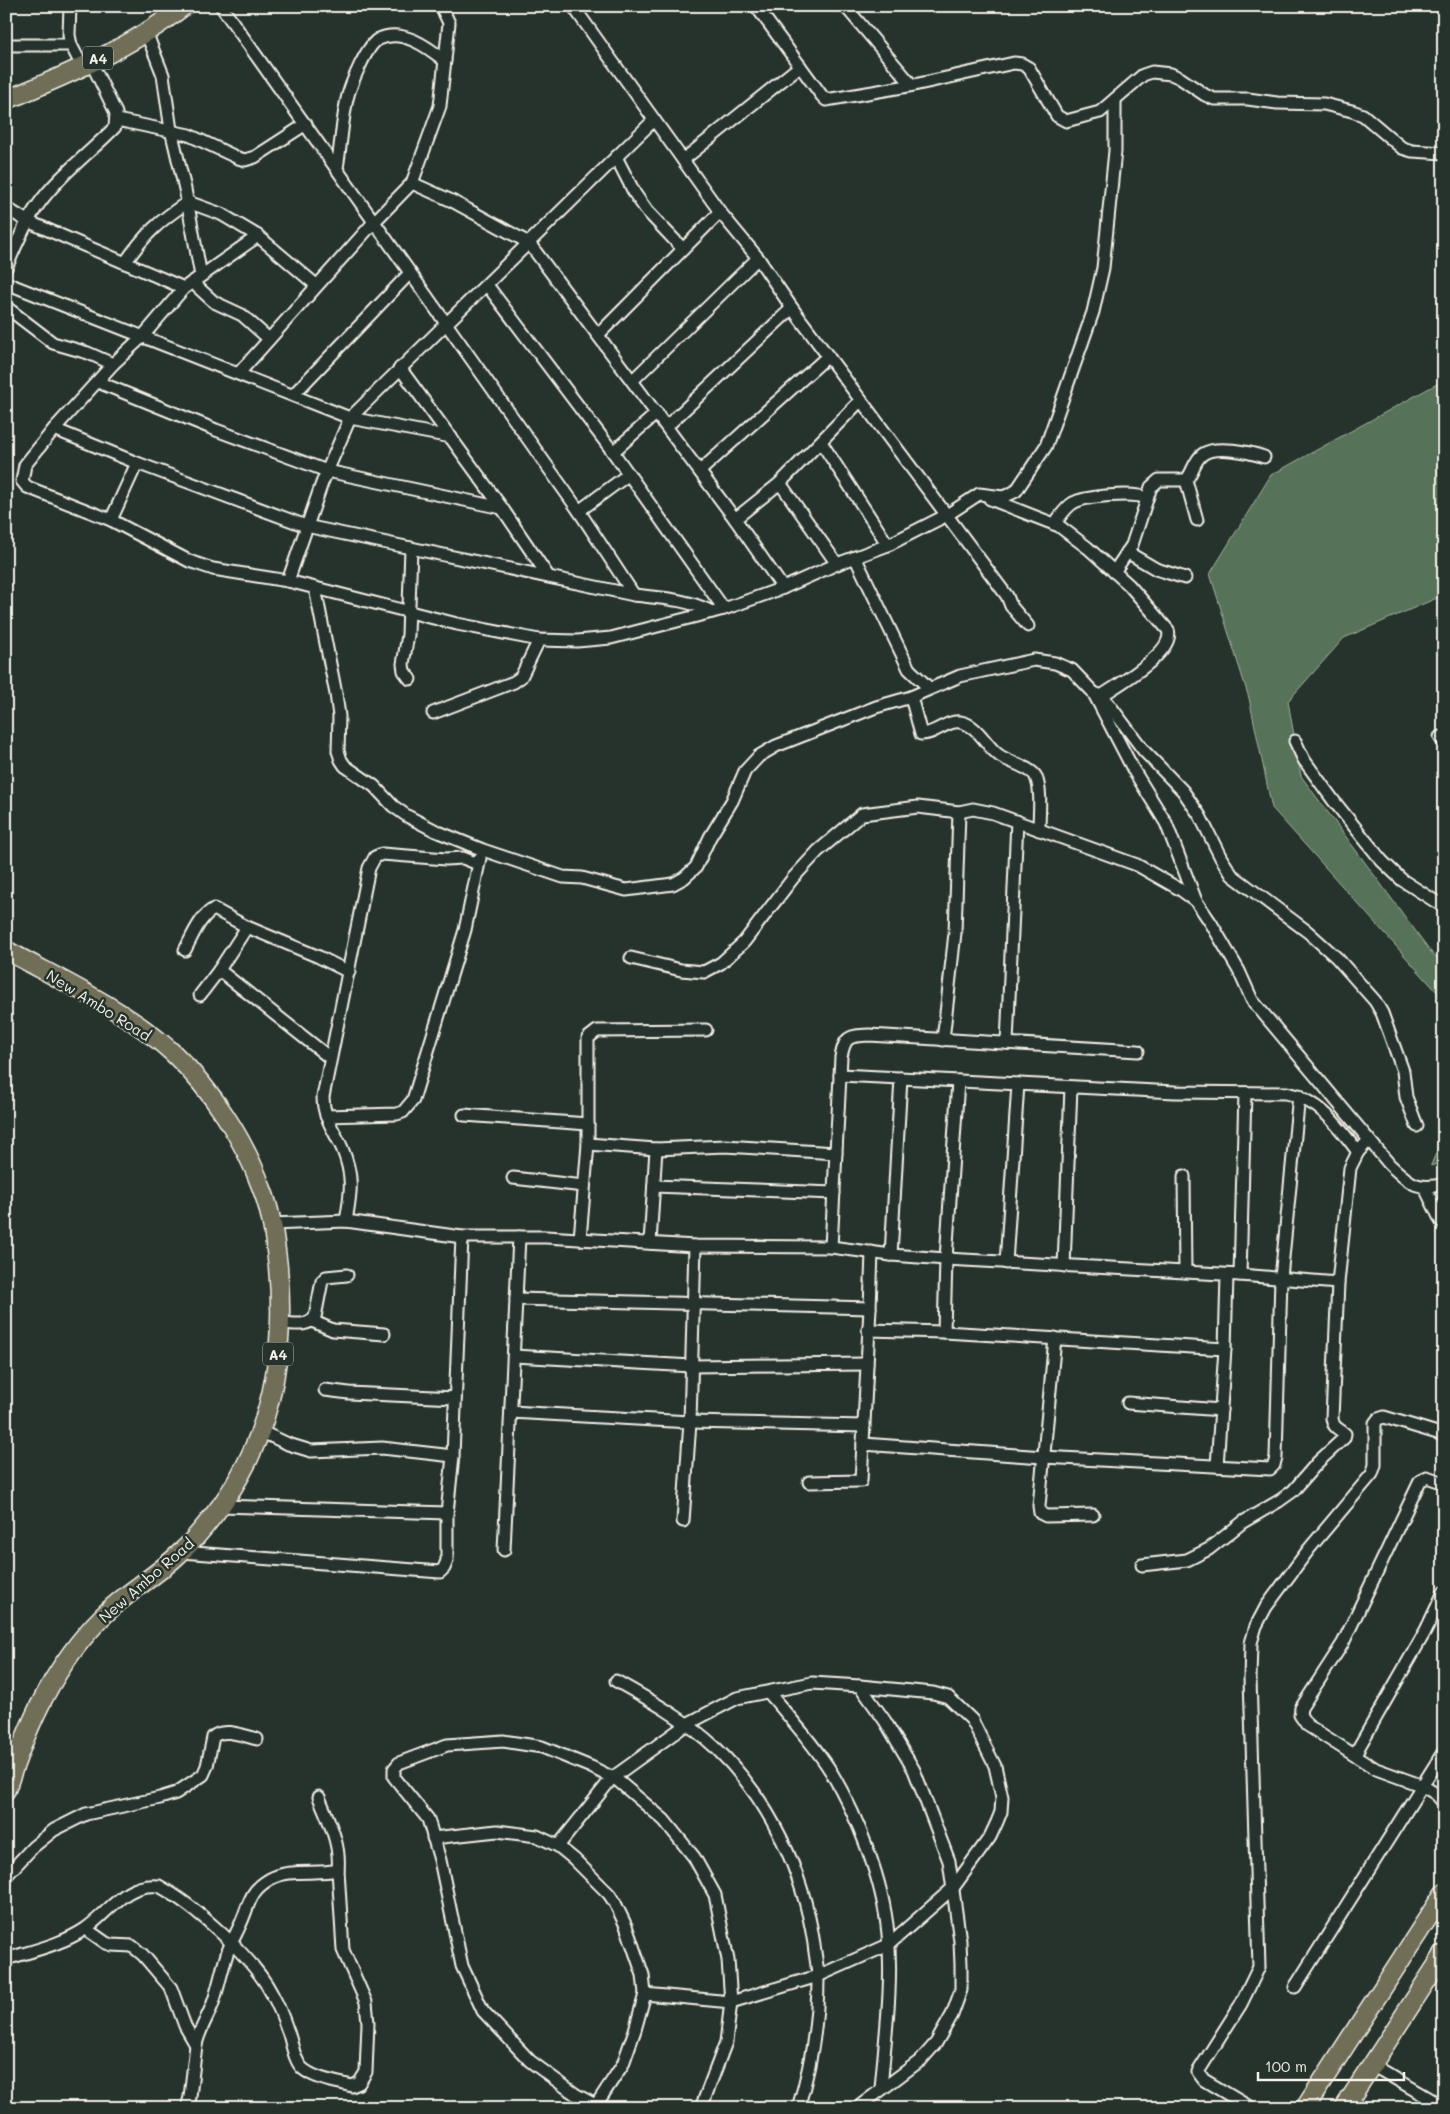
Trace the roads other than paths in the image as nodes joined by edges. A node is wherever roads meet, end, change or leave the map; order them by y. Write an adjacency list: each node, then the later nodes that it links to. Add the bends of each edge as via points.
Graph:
1 (70, 6): 10 (street)
2 (184, 6): 8 (main road, A4)
3 (221, 6): 20 (street)
4 (441, 6): 12 (street, via 449,23)
5 (573, 6): 19 (street)
6 (756, 6): 14 (street)
7 (846, 6): 15 (street)
8 (165, 11): 9 (main road, A4)
9 (146, 32): 13 (main road, A4); 21 (street, via 163,75)
10 (71, 45): 11 (street); 13 (street)
11 (6, 46)
12 (445, 61): 25 (street, via 428,47 408,38 389,36 377,39 369,48 347,99); 26 (street, via 440,106)
13 (87, 64): 17 (main road, A4); 18 (street, via 116,113)
14 (800, 66): 15 (street, via 826,100); 24 (street)
15 (911, 84): 16 (street, via 1014,63 1029,68 1057,116 1066,121 1100,112)
16 (1115, 99): 22 (street, via 1143,75 1152,72 1171,74 1214,99 1248,98 1277,103 1324,104 1352,111 1363,115 1402,148); 71 (street, via 1111,204 1103,268 1093,312 1046,446 1016,491 1003,497)
17 (6, 100)
18 (116, 120): 21 (street); 30 (street, via 115,127 66,174)
19 (654, 120): 23 (street); 24 (street)
20 (306, 124): 21 (street, via 245,160); 25 (street)
21 (171, 130): 27 (street)
22 (1444, 153)
23 (616, 157): 33 (street); 34 (street, via 635,194)
24 (682, 160): 29 (street)
25 (337, 168): 31 (street)
26 (412, 183): 31 (street); 33 (street)
27 (188, 202): 32 (street, via 221,214); 36 (street, via 148,232); 39 (street)
28 (6, 208): 30 (street)
29 (720, 212): 34 (street); 35 (street)
30 (27, 221): 36 (street); 37 (street)
31 (375, 221): 38 (street); 41 (street)
32 (258, 236): 39 (street); 41 (street)
33 (529, 243): 42 (street); 46 (street)
34 (683, 249): 46 (street)
35 (758, 258): 44 (street); 53 (street)
36 (126, 263): 39 (street)
37 (6, 268)
38 (410, 273): 45 (street); 55 (street)
39 (192, 282): 47 (street); 48 (street, via 214,302 242,315)
40 (6, 283): 47 (street)
41 (316, 285): 48 (street)
42 (487, 285): 45 (street); 63 (street)
43 (6, 307): 50 (street, via 53,343)
44 (792, 308): 49 (street); 59 (street)
45 (446, 324): 51 (street); 74 (street)
46 (599, 334): 53 (street)
47 (143, 336): 50 (street); 52 (street)
48 (269, 339): 52 (street)
49 (828, 356): 56 (street); 67 (street)
50 (113, 364): 54 (street)
51 (400, 368): 58 (street); 61 (street)
52 (239, 373): 55 (street)
53 (633, 380): 57 (street)
54 (98, 382): 60 (street); 66 (street)
55 (294, 395): 58 (street)
56 (861, 400): 62 (street); 75 (street)
57 (657, 413): 59 (street); 63 (street)
58 (350, 418): 61 (street); 66 (street)
59 (667, 426): 67 (street)
60 (54, 429): 65 (street); 77 (street, via 25,465 22,481 27,488)
61 (451, 437): 73 (street)
62 (821, 442): 70 (street); 81 (street)
63 (613, 452): 68 (street)
64 (1264, 457): 69 (street, via 1239,450 1208,452 1200,457)
65 (137, 463): 77 (street); 80 (street)
66 (327, 471): 73 (street); 80 (street)
67 (700, 471): 76 (street)
68 (629, 474): 74 (street); 93 (street)
69 (1186, 480): 72 (street, via 1159,480 1151,487); 78 (street)
70 (780, 483): 76 (street); 85 (street)
71 (979, 494): 75 (street); 79 (street)
72 (1147, 498): 79 (street, via 1131,494 1082,499 1069,506); 83 (street)
73 (502, 508): 87 (street)
74 (579, 511): 92 (street)
75 (947, 515): 81 (street); 96 (street)
76 (735, 519): 91 (street)
77 (111, 520): 89 (street, via 207,568)
78 (1198, 520)
79 (1054, 524): 86 (street)
80 (306, 526): 82 (street); 89 (street)
81 (888, 545): 84 (street)
82 (411, 548): 87 (street); 94 (street)
83 (1128, 552): 86 (street); 88 (street, via 1156,569)
84 (855, 557): 85 (street); 99 (street, via 909,670)
85 (836, 564): 91 (street)
86 (1114, 572): 100 (street, via 1161,621 1168,630 1169,638 1148,664)
87 (548, 576): 92 (street)
88 (1185, 578)
89 (288, 581): 90 (street)
90 (315, 588): 94 (street); 107 (street, via 336,694 341,760 407,816)
91 (783, 588): 93 (street)
92 (634, 595): 95 (street, via 698,605)
93 (724, 609): 95 (street)
94 (409, 612): 97 (street); 98 (street, via 403,664)
95 (712, 612): 97 (street, via 612,638)
96 (1028, 626)
97 (539, 640): 102 (street, via 521,676 514,682)
98 (410, 679)
99 (929, 688): 100 (street, via 960,676 1034,660 1072,670); 101 (street)
100 (1097, 694): 109 (street, via 1134,771 1166,823); 133 (street, via 1183,792 1232,875 1308,932 1337,958 1375,1001 1403,1071 1406,1097)
101 (911, 697): 106 (street, via 921,734 962,722 971,726 997,754 1032,771 1038,788); 107 (street, via 792,739 759,756 745,771 696,867 673,884 626,890 582,878 563,877)
102 (433, 713)
103 (1296, 741): 110 (street, via 1304,760 1382,861 1402,880)
104 (959, 812): 105 (street, via 973,809); 114 (street, via 918,807 862,814 818,851 793,878 744,942 722,963 704,972); 119 (street, via 955,933)
105 (1017, 821): 106 (street); 120 (street)
106 (1039, 830): 109 (street, via 1137,865)
107 (483, 850): 108 (street)
108 (478, 864): 116 (street, via 463,858 382,854 375,857 369,868); 131 (street, via 466,930 413,1100 397,1114)
109 (1196, 901): 134 (street, via 1239,971 1252,1000)
110 (1444, 907)
111 (247, 927): 113 (street, via 211,910); 115 (street); 116 (street)
112 (6, 950): 148 (main road, New Ambo Road / A4, via 140,1026 172,1053 208,1092 230,1124 262,1190)
113 (185, 950)
114 (631, 958)
115 (219, 970): 117 (street); 122 (street)
116 (349, 972): 122 (street)
117 (200, 994)
118 (706, 1030): 132 (street, via 598,1031 592,1034 588,1038)
119 (943, 1040): 120 (street); 123 (street, via 852,1036 844,1045)
120 (1007, 1043): 121 (street)
121 (1138, 1051)
122 (330, 1058): 131 (street, via 323,1097)
123 (840, 1075): 124 (street); 138 (street)
124 (901, 1078): 125 (street); 156 (street)
125 (958, 1081): 126 (street); 157 (street)
126 (1018, 1084): 127 (street); 158 (street)
127 (1071, 1087): 128 (street); 159 (street)
128 (1245, 1092): 129 (street); 163 (street)
129 (1299, 1095): 137 (street, via 1312,1102 1338,1126); 164 (street)
130 (464, 1115): 132 (street)
131 (326, 1116): 146 (street, via 342,1148 352,1186)
132 (588, 1124): 135 (street)
133 (1417, 1126)
134 (1369, 1140): 137 (street); 144 (street, via 1390,1165)
135 (588, 1144): 136 (street); 142 (street)
136 (656, 1149): 138 (street, via 725,1146); 143 (street)
137 (1358, 1152): 165 (street, via 1350,1168)
138 (836, 1153): 145 (street)
139 (1184, 1176): 160 (street)
140 (513, 1178): 142 (street)
141 (1444, 1184): 144 (street)
142 (584, 1186): 151 (street)
143 (654, 1186): 145 (street); 152 (street)
144 (1425, 1188): 147 (street)
145 (834, 1193): 154 (street)
146 (346, 1221): 148 (street); 149 (street)
147 (1444, 1223)
148 (272, 1224): 170 (main road, New Ambo Road / A4, via 282,1306)
149 (462, 1237): 150 (street); 180 (street)
150 (519, 1237): 151 (street); 166 (street)
151 (580, 1239): 152 (street)
152 (650, 1243): 153 (street)
153 (695, 1246): 154 (street); 167 (street)
154 (831, 1247): 155 (street)
155 (872, 1252): 156 (street); 168 (street)
156 (892, 1255): 157 (street)
157 (946, 1259): 158 (street); 172 (street)
158 (1006, 1263): 159 (street)
159 (1064, 1266): 160 (street)
160 (1185, 1272): 162 (street)
161 (347, 1275): 169 (street, via 326,1277 322,1281)
162 (1227, 1275): 163 (street); 175 (street)
163 (1240, 1275): 164 (street)
164 (1281, 1278): 165 (street); 191 (street, via 1274,1465 1264,1469)
165 (1338, 1283): 200 (street, via 1332,1424 1345,1434 1344,1438 1293,1491 1243,1522 1208,1549 1187,1560)
166 (516, 1299): 167 (street); 176 (street)
167 (694, 1305): 168 (street); 178 (street)
168 (870, 1308): 171 (street)
169 (312, 1321): 170 (street, via 306,1324); 173 (street, via 333,1330)
170 (280, 1323): 186 (main road, New Ambo Road / A4, via 277,1361)
171 (868, 1330): 172 (street); 177 (street)
172 (944, 1332): 174 (street)
173 (384, 1334)
174 (1055, 1338): 175 (street); 190 (street)
175 (1225, 1349): 182 (street)
176 (514, 1356): 178 (street); 183 (street)
177 (867, 1364): 178 (street); 185 (street)
178 (692, 1366): 184 (street)
179 (324, 1390): 180 (street)
180 (455, 1398): 189 (street)
181 (1128, 1403): 182 (street)
182 (1221, 1410): 191 (street)
183 (511, 1412): 184 (street); 198 (street)
184 (690, 1422): 185 (street); 197 (street)
185 (864, 1426): 188 (street)
186 (260, 1431): 189 (street, via 311,1450 382,1448); 194 (main road, New Ambo Road / A4, via 241,1476)
187 (1444, 1435): 238 (street, via 1384,1416 1378,1419 1372,1474 1309,1549 1266,1607 1251,1643 1259,1967 1198,2072 1204,2080)
188 (863, 1444): 190 (street); 192 (street, via 861,1481)
189 (453, 1456): 195 (street)
190 (1043, 1457): 191 (street); 196 (street, via 1040,1513 1046,1516)
191 (1217, 1466)
192 (809, 1482)
193 (1444, 1483): 208 (street, via 1427,1477 1420,1481 1343,1643 1300,1712 1307,1725)
194 (221, 1506): 195 (street); 199 (main road, New Ambo Road / A4)
195 (447, 1513): 199 (street, via 447,1560 440,1572)
196 (1093, 1515)
197 (683, 1521)
198 (504, 1550)
199 (182, 1552): 211 (main road, New Ambo Road / A4, via 103,1615 66,1659 32,1720)
200 (1142, 1566)
201 (1444, 1592): 208 (street, via 1426,1630)
202 (616, 1681): 205 (street)
203 (860, 1686): 204 (street, via 812,1683); 218 (street, via 886,1721 914,1770 949,1861); 218 (street, via 948,1697 972,1720 995,1766 1002,1797 1001,1812 990,1836)
204 (769, 1692): 205 (street, via 736,1698); 222 (street, via 829,1769 856,1820 877,1878)
205 (687, 1724): 209 (street); 225 (street, via 738,1772 765,1808 790,1854 809,1913)
206 (257, 1739): 217 (street, via 224,1732 216,1734 203,1775 160,1798 86,1814 54,1830 33,1846)
207 (1444, 1751): 210 (street)
208 (1355, 1754): 210 (street, via 1376,1769)
209 (612, 1778): 214 (street, via 542,1747 502,1741 447,1745 399,1762 394,1769 394,1777 428,1819); 215 (street); 228 (street, via 664,1820 694,1858 715,1895 728,1960)
210 (1423, 1786): 213 (street); 226 (street)
211 (6, 1790)
212 (319, 1797): 216 (street, via 334,1835)
213 (1444, 1803)
214 (434, 1838): 215 (street, via 497,1831 537,1836); 232 (street, via 462,1966 483,2010 530,2061 575,2094)
215 (558, 1846): 227 (street, via 616,1903 643,1975)
216 (338, 1870): 221 (street, via 295,1872 272,1878 257,1888 249,1899); 221 (street, via 342,1950 366,2002 368,2022 366,2072 359,2083 352,2086 311,2074 302,2068 272,1993)
217 (6, 1876)
218 (953, 1888): 222 (street); 231 (street, via 960,1941 961,1990 952,2016 921,2060)
219 (1444, 1893): 239 (main road)
220 (86, 1928): 221 (street, via 124,1894 150,1885 165,1889); 224 (street, via 63,1940); 229 (street, via 106,1943 128,1945 143,1956 171,1988)
221 (231, 1943): 229 (street, via 214,2002)
222 (888, 1945): 225 (street); 231 (street)
223 (1444, 1954): 230 (main road)
224 (6, 1959)
225 (818, 1976): 228 (street); 236 (street, via 815,2036)
226 (1295, 1987)
227 (645, 1994): 228 (street); 232 (street, via 622,2064)
228 (731, 2002): 235 (street, via 726,2042)
229 (196, 2045): 234 (street)
230 (1372, 2065): 233 (street); 240 (main road)
231 (881, 2089): 237 (street)
232 (598, 2106)
233 (1444, 2107)
234 (187, 2108)
235 (701, 2108)
236 (798, 2108)
237 (857, 2108)
238 (1251, 2108)
239 (1305, 2108)
240 (1344, 2108)

